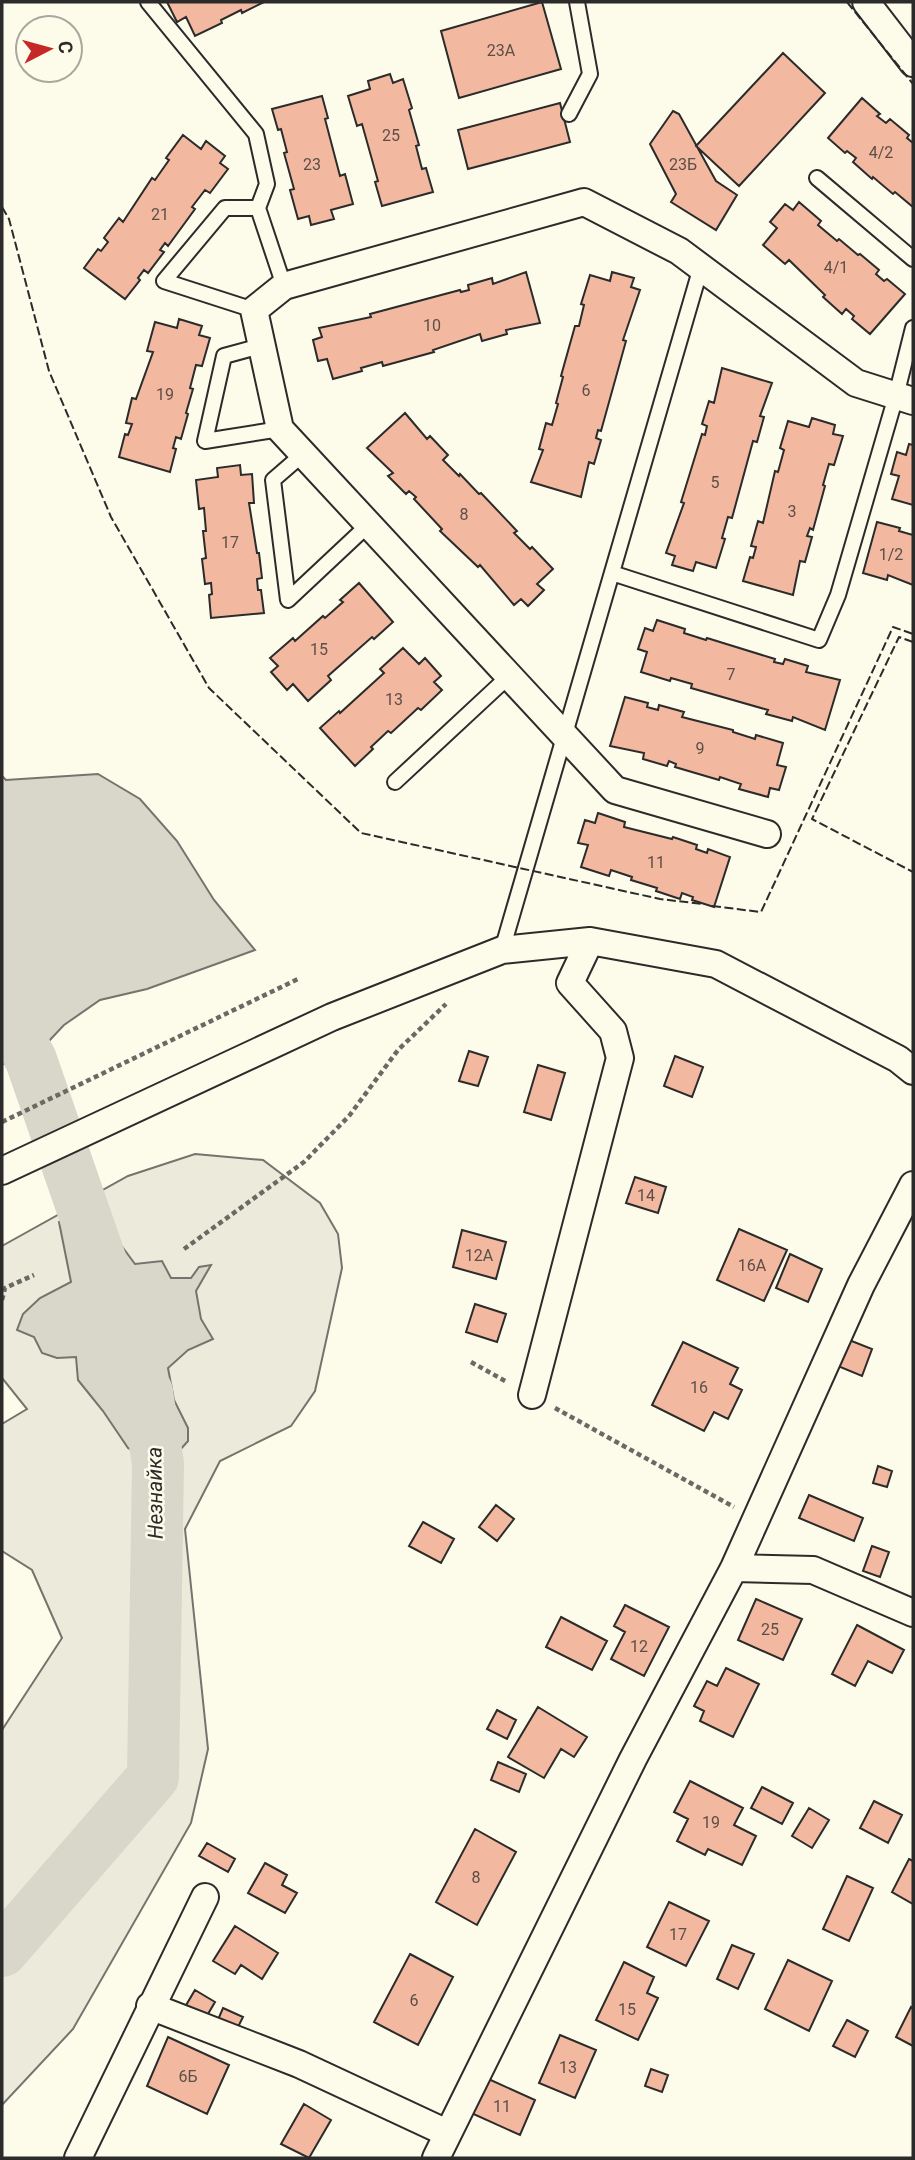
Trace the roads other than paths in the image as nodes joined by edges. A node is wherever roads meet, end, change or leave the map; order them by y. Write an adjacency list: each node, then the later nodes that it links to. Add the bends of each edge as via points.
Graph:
1 (148, 2): 7 (lane, via 256,134 267,184)
2 (577, 2): 5 (lane, via 590,74)
3 (866, 2): 4 (street)
4 (913, 63)
5 (569, 114)
6 (817, 178): 8 (lane)
7 (257, 208): 10 (lane); 11 (lane, via 225,208 164,281)
8 (913, 259)
9 (701, 267): 10 (street, via 584,202); 14 (street, via 856,383); 18 (lane)
10 (284, 286): 11 (street)
11 (254, 310): 13 (street)
12 (913, 328): 14 (lane)
13 (261, 346): 15 (street); 15 (lane, via 224,356 205,440)
14 (905, 399): 18 (lane, via 819,640)
15 (280, 429): 16 (street)
16 (303, 454): 17 (street); 17 (lane, via 273,480 288,600)
17 (368, 525): 19 (street)
18 (612, 573): 20 (lane)
19 (509, 676): 20 (street); 21 (lane)
20 (565, 734): 22 (street, via 615,790); 24 (lane)
21 (395, 782)
22 (767, 834)
23 (590, 941): 24 (street); 25 (street, via 716,964); 28 (street, via 570,984 612,1031 620,1058)
24 (502, 950): 26 (street, via 332,1017)
25 (913, 1071)
26 (2, 1171)
27 (913, 1185): 29 (street, via 861,1285)
28 (532, 1395)
29 (734, 1568): 30 (street, via 813,1570); 33 (street, via 633,1759)
30 (913, 1612)
31 (205, 1897): 32 (street)
32 (150, 2006): 33 (street, via 299,2064); 34 (street)
33 (447, 2133): 35 (street)
34 (78, 2158)
35 (436, 2158)

